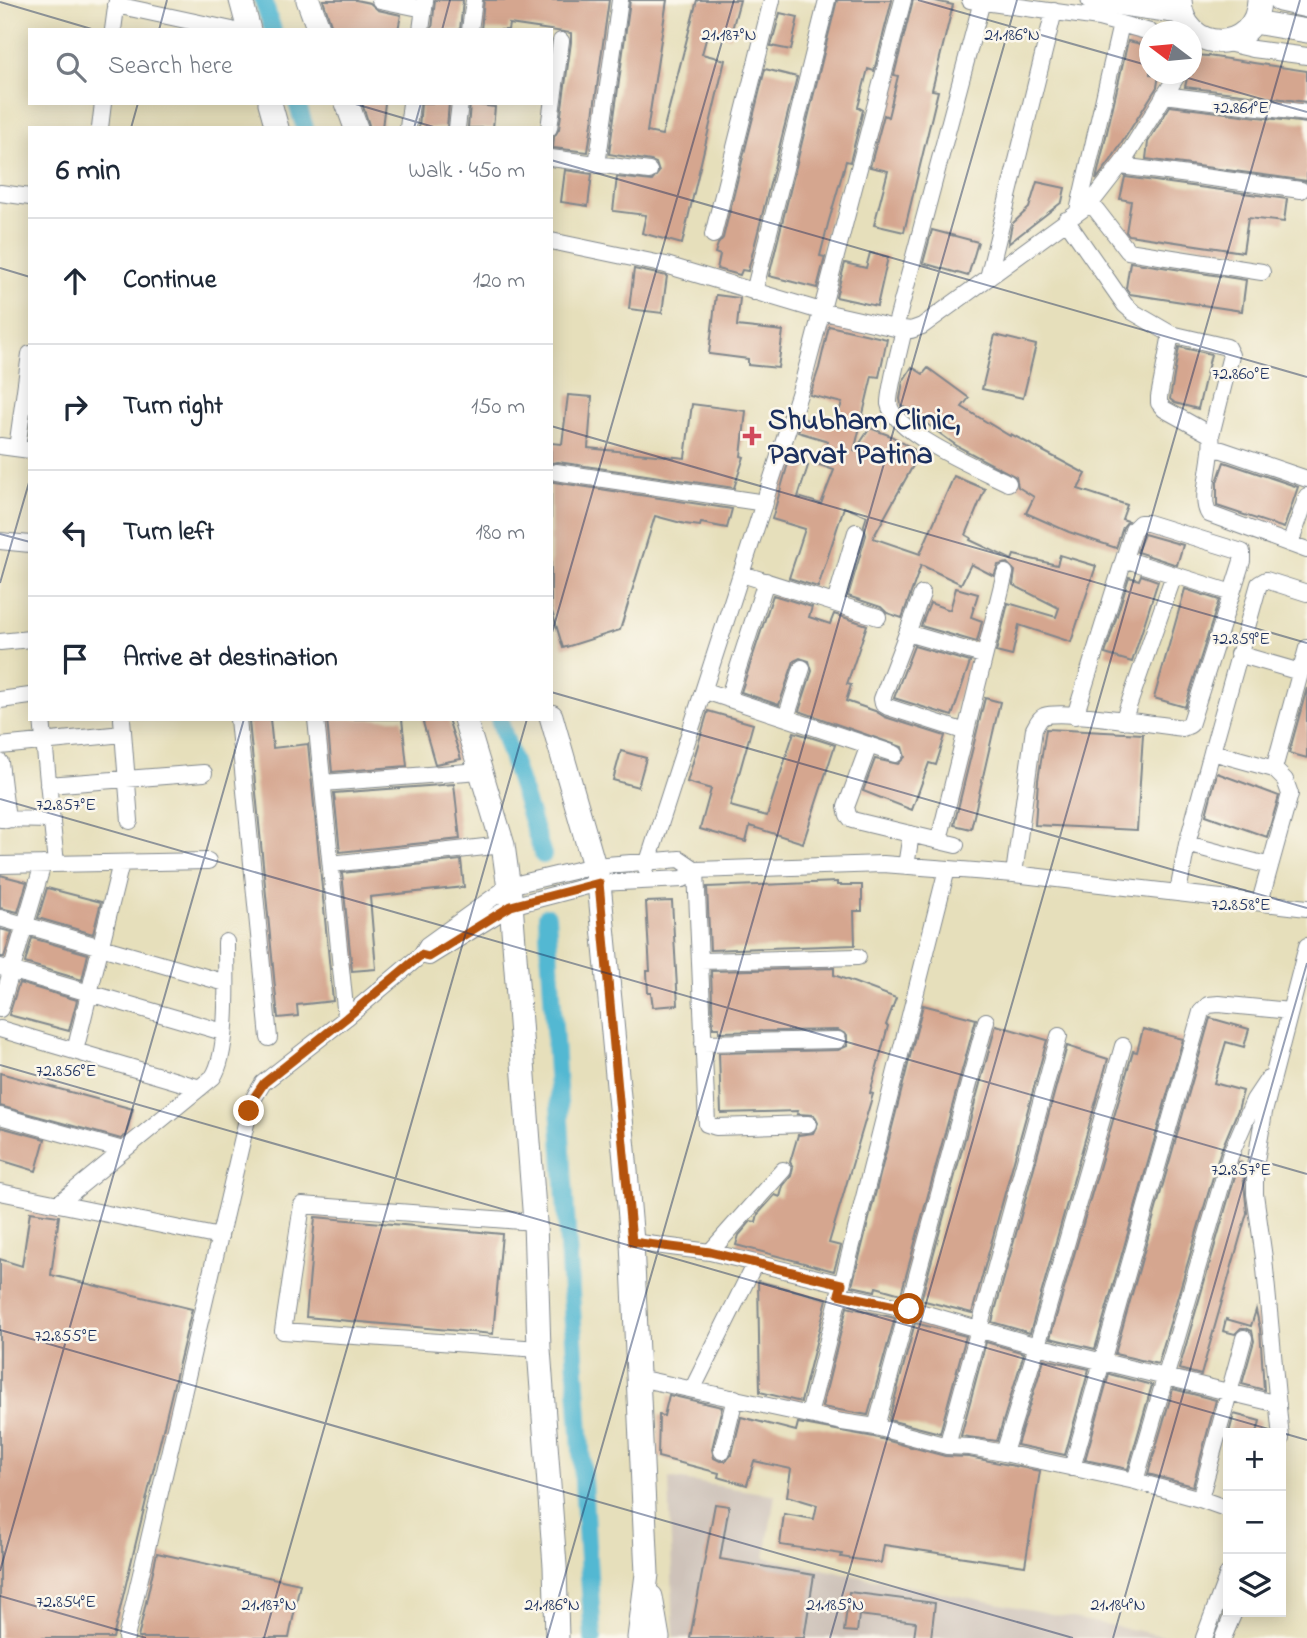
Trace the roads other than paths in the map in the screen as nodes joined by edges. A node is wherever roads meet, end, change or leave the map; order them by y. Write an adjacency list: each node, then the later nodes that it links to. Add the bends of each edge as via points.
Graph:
1 (241, 0): 22 (main road)
2 (308, 0): 23 (main road)
3 (380, 0): 13 (street)
4 (474, 0): 25 (street)
5 (620, 0): 49 (street)
6 (772, 0): 56 (street)
7 (827, 0): 60 (street)
8 (903, 0): 61 (street)
9 (1093, 0): 14 (main road)
10 (1280, 0): 15 (main road)
11 (976, 1): 16 (street); 62 (street)
12 (117, 3): 20 (street); 21 (street)
13 (425, 5): 24 (street)
14 (1180, 6): 18 (main road)
15 (1307, 6)
16 (1054, 11): 19 (street); 59 (street)
17 (1257, 11): 27 (main road); 28 (main road, via 1245,32 1234,39)
18 (1189, 21)
19 (1121, 24): 26 (street); 55 (street)
20 (113, 28)
21 (223, 28)
22 (248, 28)
23 (318, 28)
24 (421, 28)
25 (470, 28)
26 (1139, 29)
27 (1307, 31)
28 (1202, 39)
29 (1202, 39): 31 (street)
30 (561, 41): 34 (street)
31 (1307, 56)
32 (1171, 84): 33 (street)
33 (1164, 95): 41 (street); 50 (street)
34 (553, 99)
35 (103, 105): 42 (street)
36 (271, 105): 43 (main road)
37 (348, 105): 44 (main road)
38 (411, 105): 45 (street)
39 (460, 105): 46 (street)
40 (552, 105): 47 (street)
41 (1307, 113)
42 (100, 126)
43 (276, 126)
44 (355, 126)
45 (408, 126)
46 (457, 126)
47 (549, 126)
48 (553, 158): 49 (street)
49 (597, 165): 51 (street)
50 (1121, 166): 52 (street); 55 (street)
51 (649, 171)
52 (1301, 190)
53 (0, 193): 54 (street)
54 (28, 197)
55 (1078, 212): 58 (street, via 1128,251); 59 (street); 63 (street, via 1125,305)
56 (713, 236)
57 (553, 241): 60 (street, via 666,265)
58 (1262, 272)
59 (988, 278): 62 (street, via 922,326)
60 (754, 292): 61 (street)
61 (824, 312): 62 (street); 72 (street)
62 (900, 329): 70 (street, via 889,402 894,416 926,442)
63 (1171, 334): 65 (street, via 1160,403); 65 (street, via 1230,351)
64 (28, 381): 67 (street)
65 (1212, 442): 69 (street, via 1222,450); 76 (street, via 1205,503 1209,514)
66 (0, 446): 67 (street)
67 (23, 449)
68 (556, 472): 72 (street)
69 (1307, 480)
70 (1009, 483)
71 (1307, 496): 76 (street)
72 (765, 503): 80 (street)
73 (856, 532): 86 (street)
74 (0, 541): 75 (street)
75 (28, 544)
76 (1290, 544): 77 (street)
77 (1307, 550)
78 (1124, 559): 81 (street); 83 (street, via 1133,530 1143,523 1238,550 1241,561); 100 (street)
79 (1005, 573): 93 (street)
80 (742, 574): 82 (street); 96 (street)
81 (1174, 575): 83 (street); 107 (street)
82 (766, 581): 86 (street); 98 (street)
83 (1232, 593): 107 (street, via 1191,725)
84 (1307, 593): 92 (street, via 1262,581 1256,588)
85 (922, 594): 88 (street)
86 (835, 603): 87 (street)
87 (878, 617)
88 (907, 633): 93 (street); 109 (street, via 882,692 883,704)
89 (28, 639): 90 (street)
90 (0, 642)
91 (1307, 648): 95 (street)
92 (1238, 654): 95 (street); 113 (street)
93 (984, 655): 109 (street)
94 (802, 668): 101 (street)
95 (1300, 672): 116 (street)
96 (705, 691): 98 (street); 130 (street)
97 (28, 696): 99 (street)
98 (728, 699): 101 (street)
99 (0, 700)
100 (1075, 716): 107 (street); 141 (street, via 1044,716 1034,729)
101 (786, 718): 111 (street)
102 (42, 721): 110 (street)
103 (238, 721): 164 (street)
104 (316, 721): 120 (street)
105 (466, 721): 117 (main road)
106 (552, 721): 140 (main road)
107 (1123, 721)
108 (122, 727): 110 (street); 119 (street)
109 (966, 732): 126 (street)
110 (44, 742): 112 (street); 121 (street)
111 (869, 745): 114 (street); 125 (street, via 846,807 848,815 852,820)
112 (0, 746)
113 (1212, 752): 116 (street); 127 (street)
114 (895, 754)
115 (0, 762): 122 (street)
116 (1274, 769): 137 (street, via 1290,794)
117 (480, 771): 120 (street); 128 (main road)
118 (204, 772): 119 (street)
119 (127, 779): 121 (street); 124 (street)
120 (323, 783): 134 (street)
121 (48, 785): 123 (street)
122 (4, 819): 123 (street)
123 (52, 820): 133 (street)
124 (131, 821)
125 (911, 834): 126 (street); 136 (street)
126 (939, 841): 129 (street)
127 (1187, 844): 137 (street); 143 (street)
128 (503, 845): 134 (street); 144 (main road)
129 (956, 845)
130 (650, 861): 139 (street, via 680,859); 140 (street); 142 (street)
131 (208, 862): 132 (street)
132 (121, 863): 133 (street); 151 (street)
133 (50, 864): 135 (street); 148 (street)
134 (331, 864): 159 (street)
135 (0, 865)
136 (906, 866): 138 (street); 139 (street)
137 (1270, 866): 145 (street)
138 (947, 869): 141 (street); 182 (street)
139 (696, 870): 142 (street, via 683,879); 153 (street)
140 (596, 874): 142 (street); 144 (street); 179 (main road)
141 (1014, 874): 143 (street)
142 (640, 880)
143 (1178, 891): 145 (street)
144 (510, 896): 159 (street, via 429,957 421,955); 177 (main road)
145 (1260, 902): 146 (street)
146 (1307, 908)
147 (0, 918): 148 (street)
148 (25, 925): 151 (street); 154 (street)
149 (226, 942): 155 (street)
150 (1307, 946): 158 (street)
151 (100, 947): 155 (street); 156 (street)
152 (858, 957): 153 (street)
153 (700, 961): 166 (street)
154 (6, 969): 156 (street); 157 (street)
155 (226, 983): 162 (street)
156 (89, 993): 162 (street); 168 (street)
157 (0, 1009)
158 (1290, 1011): 169 (street); 188 (street, via 1219,1004 1200,1012)
159 (346, 1018): 178 (street, via 264,1083 255,1096)
160 (986, 1021): 183 (street)
161 (0, 1029): 168 (street)
162 (223, 1032): 170 (street, via 218,1068)
163 (1059, 1035): 184 (street)
164 (269, 1038)
165 (838, 1040): 166 (street)
166 (703, 1043): 172 (street, via 707,1124)
167 (1123, 1046): 186 (street)
168 (75, 1051): 170 (street)
169 (1275, 1068): 189 (street, via 1254,1100 1230,1156); 194 (street, via 1255,1167 1255,1194)
170 (200, 1088): 173 (street)
171 (0, 1116): 173 (street)
172 (808, 1124)
173 (123, 1150): 176 (street)
174 (783, 1170): 180 (street)
175 (0, 1192): 176 (street)
176 (58, 1204): 178 (street)
177 (535, 1222): 187 (main road); 187 (street, via 302,1205 283,1331)
178 (220, 1237): 209 (street)
179 (632, 1242): 180 (street); 190 (main road)
180 (710, 1252): 181 (street)
181 (755, 1263): 182 (street); 191 (street)
182 (841, 1289): 183 (street); 195 (street)
183 (909, 1309): 184 (street); 196 (street)
184 (978, 1329): 186 (street); 198 (street)
185 (1244, 1338): 192 (street)
186 (1037, 1346): 188 (street); 200 (street)
187 (539, 1349): 205 (main road)
188 (1103, 1362): 189 (street); 201 (street)
189 (1166, 1377): 192 (street); 202 (street)
190 (638, 1378): 191 (street); 206 (main road)
191 (693, 1388): 193 (street)
192 (1230, 1392): 194 (street); 203 (street)
193 (736, 1398): 195 (street); 199 (street)
194 (1278, 1404): 197 (street)
195 (809, 1415): 196 (street)
196 (876, 1427): 198 (street)
197 (1280, 1428)
198 (947, 1446): 200 (street)
199 (722, 1451)
200 (1004, 1453): 201 (street)
201 (1072, 1468): 202 (street)
202 (1135, 1481): 203 (street)
203 (1200, 1499): 204 (street)
204 (1223, 1507)
205 (555, 1566): 210 (main road, via 542,1612); 211 (main road)
206 (647, 1574): 212 (main road); 213 (main road)
207 (1223, 1587): 214 (street)
208 (1232, 1617): 215 (street)
209 (126, 1638)
210 (542, 1638)
211 (557, 1638)
212 (639, 1638)
213 (658, 1638)
214 (1203, 1638)
215 (1223, 1638)

